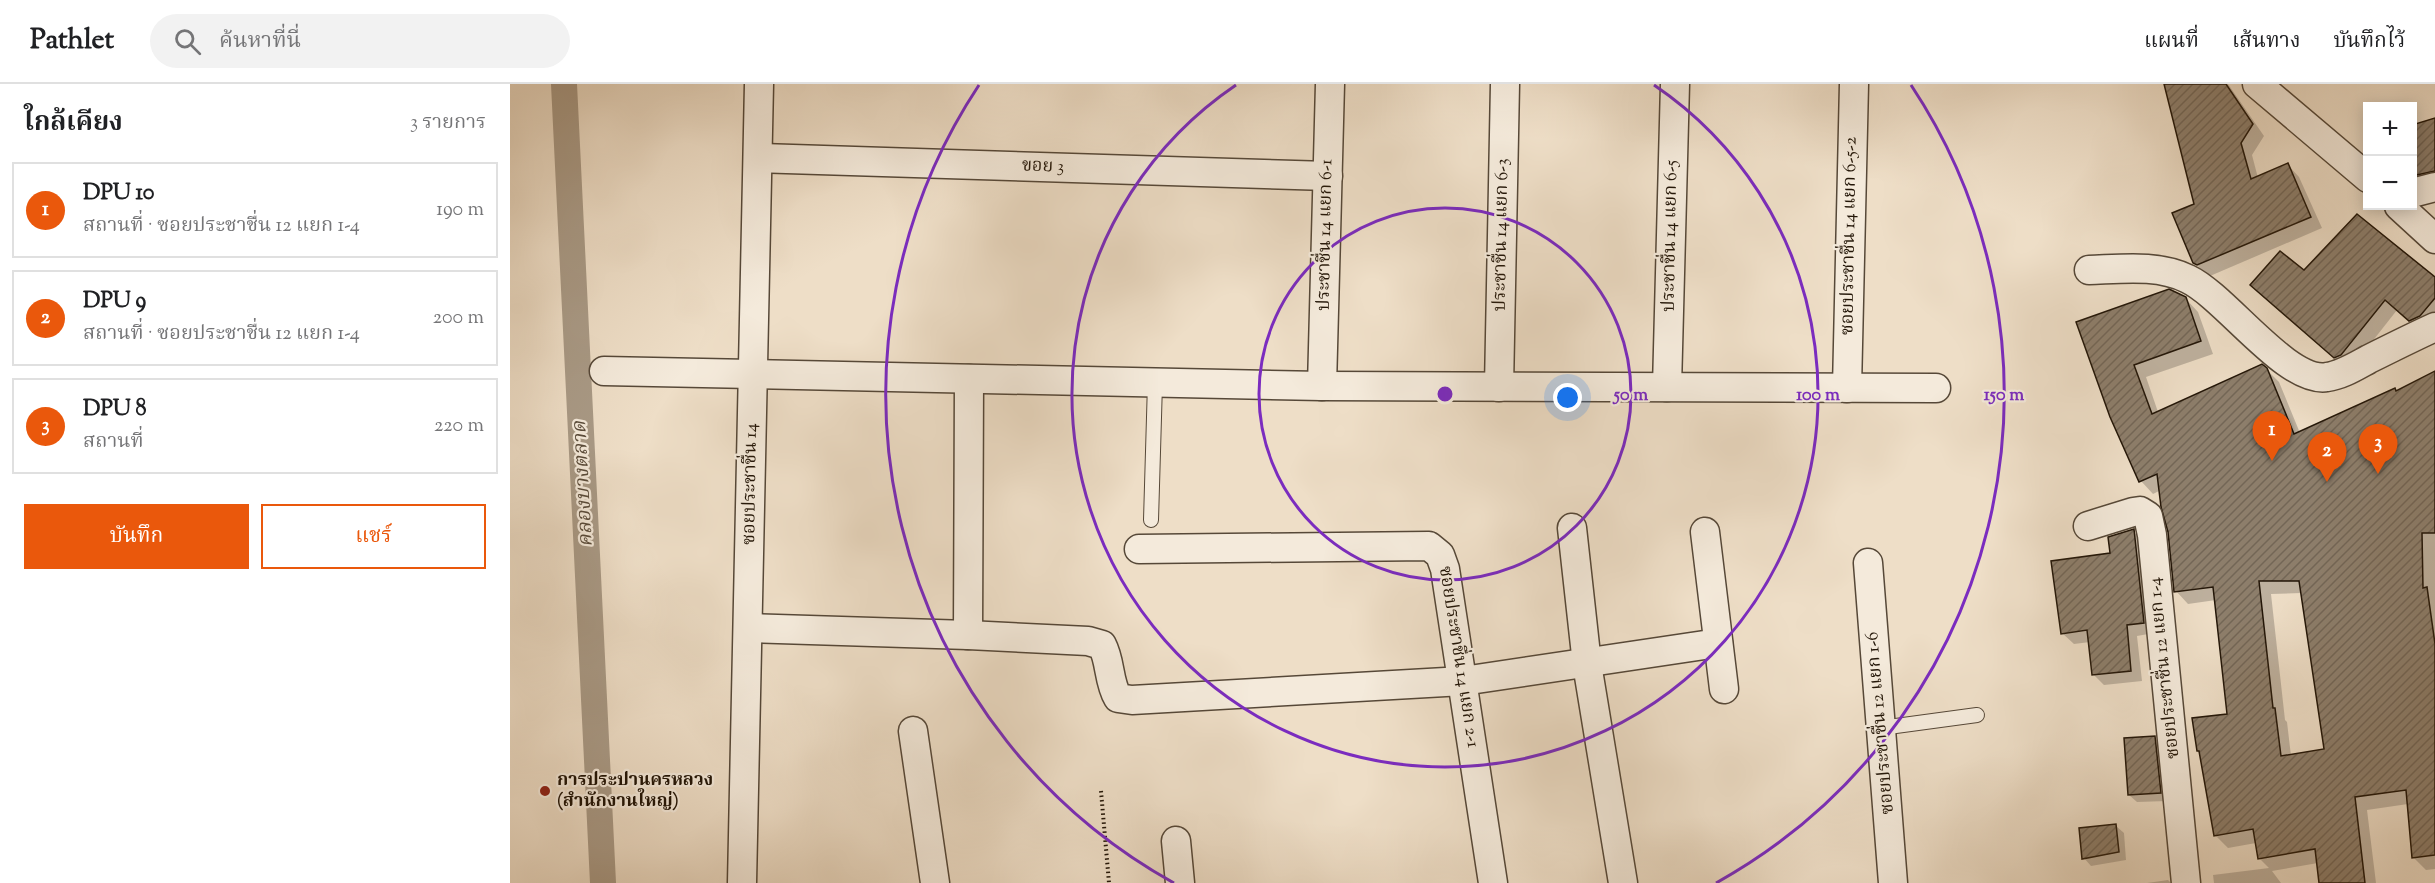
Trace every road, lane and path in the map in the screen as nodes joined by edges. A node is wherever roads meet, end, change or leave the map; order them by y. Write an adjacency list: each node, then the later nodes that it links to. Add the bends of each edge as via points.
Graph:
1 (759, 84): 7 (street, ซอยประชาชื่น 14)
2 (1330, 84): 9 (street, ประชาชื่น 14 แยก 6-1)
3 (1505, 84): 21 (street, ประชาชื่น 14 แยก 6-3)
4 (1675, 84): 22 (street, ประชาชื่น 14 แยก 6-5)
5 (1854, 84): 23 (street, ซอยประชาชื่น 14 แยก 6-5-2)
6 (2257, 84): 8 (street)
7 (758, 158): 9 (street, ขอย 3); 17 (street, ซอยประชาชื่น 14)
8 (2363, 175)
9 (1328, 176): 20 (street, ประชาชื่น 14 แยก 6-1)
10 (2435, 187): 11 (street)
11 (2417, 192)
12 (2403, 210): 13 (street)
13 (2435, 239)
14 (2089, 270): 15 (street, via 2166,270 2190,279 2292,368 2311,377 2344,372)
15 (2435, 327)
16 (604, 371): 17 (street)
17 (753, 375): 18 (street); 31 (street, ซอยประชาชื่น 14)
18 (969, 379): 19 (street); 32 (street)
19 (1155, 383): 20 (street); 25 (lane)
20 (1322, 386): 21 (street)
21 (1499, 387): 22 (street)
22 (1667, 387): 23 (street)
23 (1847, 388): 24 (street)
24 (1936, 388)
25 (1151, 520)
26 (2088, 525): 49 (street, ซอยประชาชื่น 12 แยก 1-4, via 2133,512 2148,516)
27 (1572, 528): 34 (street)
28 (1705, 532): 33 (street)
29 (1138, 549): 35 (street, ซอยประชาชื่น 14 แยก 2-1, via 1429,546 1440,555 1445,569)
30 (1868, 563): 38 (street, ซอยประชาชื่น 12 แยก 1-6)
31 (748, 628): 32 (street); 42 (street, ซอยประชาชื่น 14)
32 (968, 635): 35 (street, via 1102,645 1118,698 1132,700)
33 (1718, 643): 34 (street); 36 (street)
34 (1587, 664): 35 (street); 47 (street)
35 (1463, 681): 46 (street, ซอยประชาชื่น 14 แยก 2-1)
36 (1724, 689)
37 (1977, 715): 38 (lane)
38 (1881, 728): 48 (street, ซอยประชาชื่น 12 แยก 1-6)
39 (913, 731): 43 (street)
40 (1101, 791): 44 (path)
41 (1176, 841): 45 (street)
42 (742, 883)
43 (935, 883)
44 (1109, 883)
45 (1180, 883)
46 (1493, 883)
47 (1623, 883)
48 (1893, 883)
49 (2186, 883)

